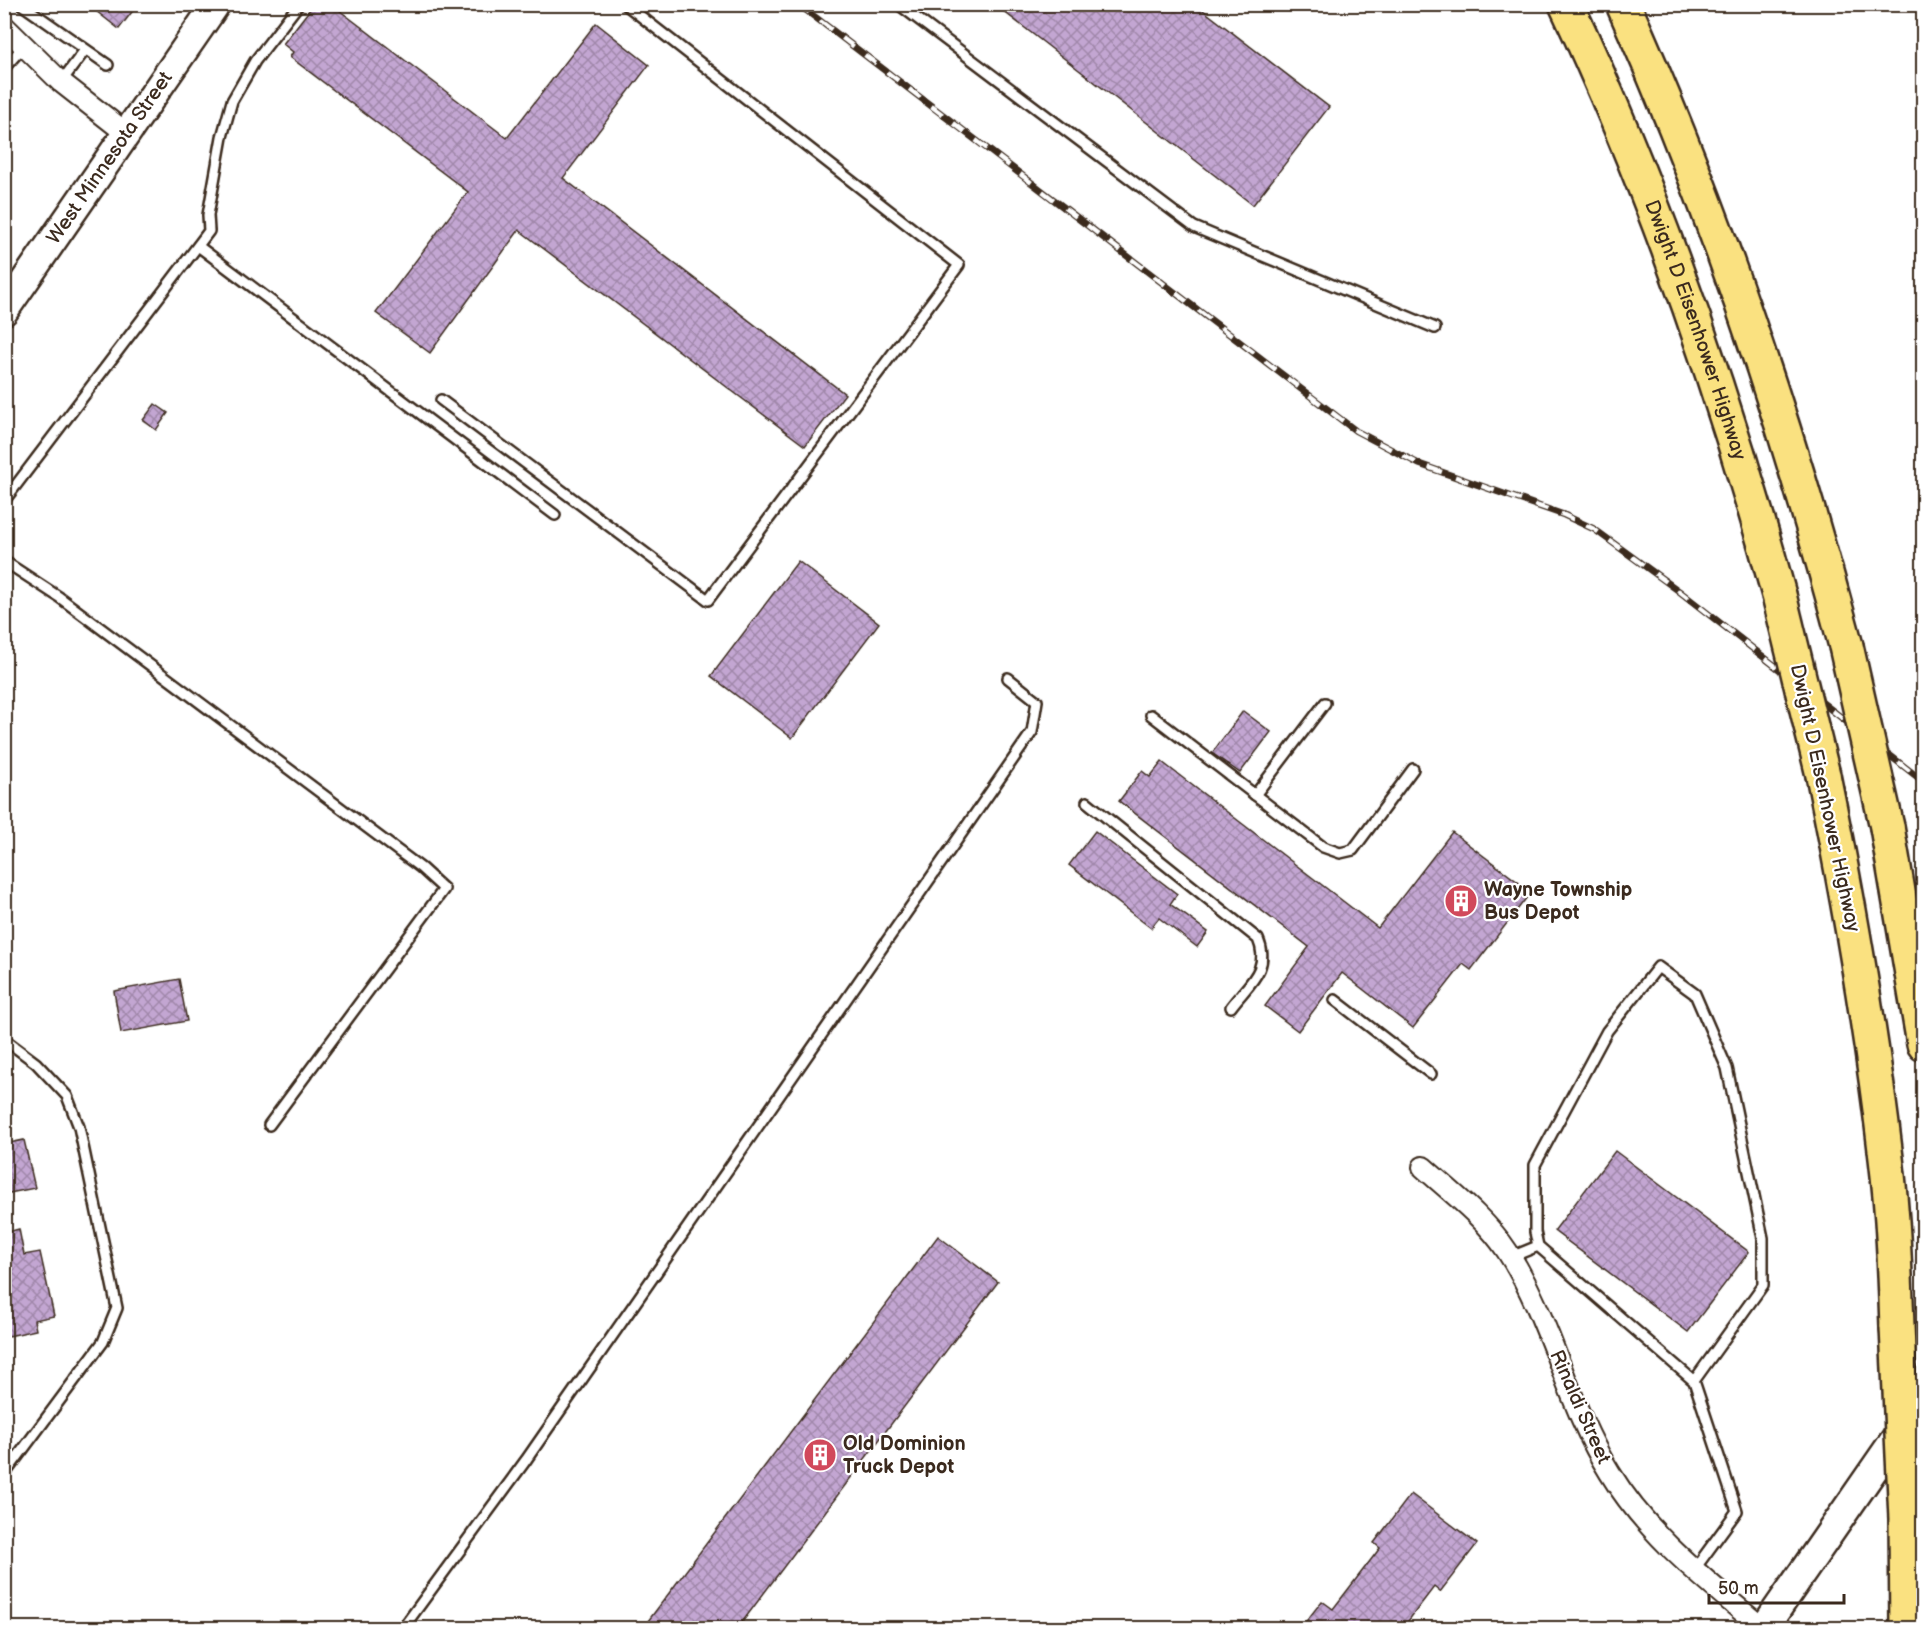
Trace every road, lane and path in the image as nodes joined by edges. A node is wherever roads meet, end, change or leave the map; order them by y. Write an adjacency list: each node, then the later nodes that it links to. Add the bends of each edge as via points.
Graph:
1 (21, 4): 10 (lane)
2 (216, 4): 14 (street, West Minnesota Street)
3 (299, 4): 15 (lane, via 255,61 232,101 208,216 209,231)
4 (625, 4): 18 (lane, via 959,265 708,600)
5 (898, 4): 17 (lane, via 1194,227)
6 (1566, 4): 43 (highway, Dwight D Eisenhower Highway, bridge, via 1657,220 1718,389 1779,595 1842,871 1886,1159 1906,1519)
7 (1623, 4): 31 (highway, bridge, via 1693,169 1782,419 1846,646 1887,827)
8 (4, 26): 9 (street)
9 (24, 46): 12 (lane); 13 (street)
10 (85, 50): 11 (lane); 13 (lane)
11 (108, 64)
12 (4, 68)
13 (61, 82): 14 (street)
14 (126, 133): 16 (street, West Minnesota Street)
15 (198, 246): 19 (lane); 20 (lane)
16 (10, 303)
17 (1435, 328)
18 (441, 400)
19 (4, 501)
20 (555, 515)
21 (4, 561): 33 (lane, via 59,597 444,889)
22 (1008, 678): 41 (lane, via 1037,701 1032,732 533,1450)
23 (1325, 703): 26 (lane)
24 (1151, 715): 26 (lane)
25 (1413, 770): 26 (lane, via 1353,850 1340,853 1323,848)
26 (1254, 795)
27 (1087, 802): 29 (lane, via 1258,939 1264,953 1262,965)
28 (1335, 1000): 32 (lane)
29 (1231, 1006)
30 (4, 1039): 39 (lane, via 36,1062 67,1096 79,1127 117,1308 103,1342)
31 (1923, 1044)
32 (1431, 1074)
33 (269, 1125)
34 (1423, 1167): 36 (street, Rinaldi Street, via 1468,1208)
35 (1538, 1246): 36 (lane); 37 (lane); 37 (lane, via 1535,1165 1607,1031 1658,967 1695,994 1727,1068 1763,1238 1763,1285)
36 (1511, 1257): 40 (street, Rinaldi Street, via 1539,1311 1586,1429 1609,1472 1645,1520)
37 (1694, 1381): 40 (lane, via 1737,1511)
38 (1923, 1397): 42 (street)
39 (4, 1475)
40 (1694, 1570): 42 (street, Rinaldi Street)
41 (403, 1629)
42 (1763, 1629)
43 (1907, 1629)

